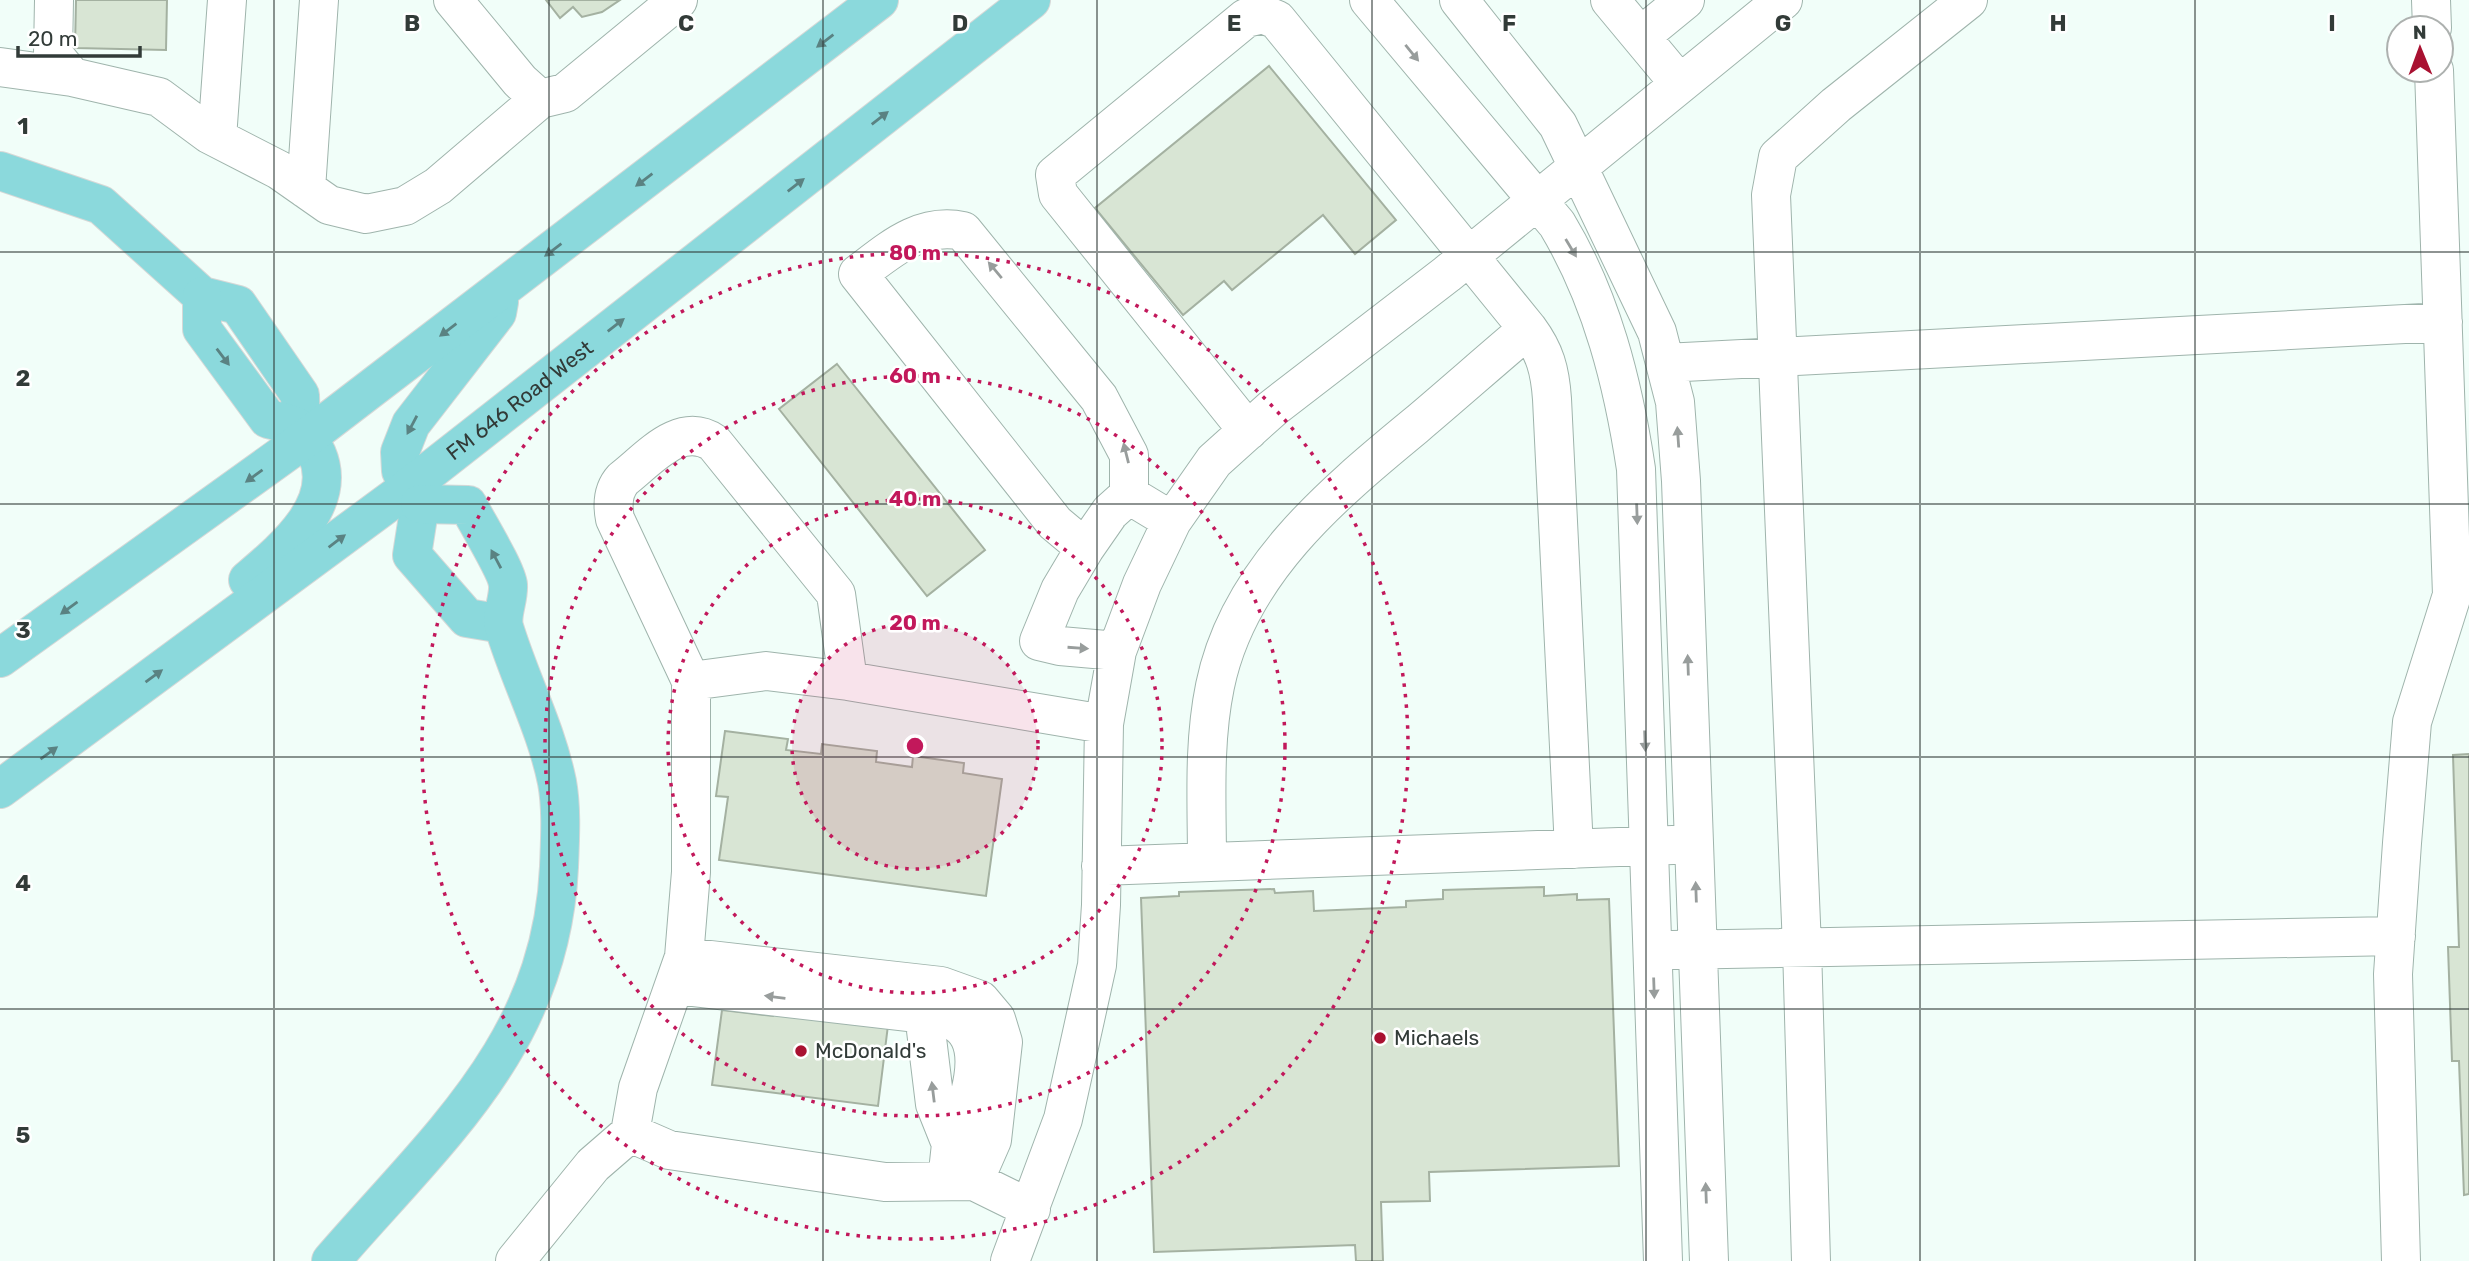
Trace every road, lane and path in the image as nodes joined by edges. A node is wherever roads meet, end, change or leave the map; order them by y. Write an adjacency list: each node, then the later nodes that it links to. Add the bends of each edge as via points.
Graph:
1 (54, 0): 16 (lane, via 53,54)
2 (227, 0): 20 (lane)
3 (319, 0): 23 (lane)
4 (453, 0): 19 (lane)
5 (678, 0): 19 (lane, via 565,93)
6 (879, 0): 26 (main road, one-way to 26)
7 (1031, 0): 34 (main road, FM 646 Road West, one-way to 7)
8 (1369, 0): 24 (lane, one-way to 24)
9 (1460, 0): 21 (lane, via 1558,125)
10 (1611, 0): 14 (lane)
11 (1685, 0): 14 (lane)
12 (1783, 0): 17 (lane)
13 (1968, 0): 29 (lane, via 1778,157 1771,195)
14 (1640, 36): 17 (lane)
15 (0, 67): 16 (lane)
16 (72, 77): 20 (lane, via 159,97)
17 (1679, 83): 21 (lane)
18 (2434, 84): 27 (lane)
19 (540, 99): 23 (lane, via 438,187 405,206 366,214 329,205)
20 (217, 138): 23 (lane, via 279,170)
21 (1578, 166): 24 (lane); 30 (lane, via 1657,332)
22 (0, 170): 31 (main road, via 101,205 202,296 202,329 268,419)
23 (306, 190)
24 (1536, 200): 25 (lane); 46 (lane, one-way to 46, via 1557,224 1581,265 1627,410 1636,469)
25 (1468, 257): 28 (lane); 32 (lane); 32 (lane, via 1277,20 1263,14 1245,18 1055,175 1058,194)
26 (502, 289): 31 (main road, one-way to 31); 34 (main road, one-way to 34, via 497,313 411,424 400,452 401,471)
27 (2442, 322): 29 (lane); 50 (lane, via 2452,595 2413,722)
28 (1528, 329): 47 (lane, via 1549,367 1552,399); 48 (lane, via 1316,513 1247,601 1227,643 1215,686 1208,739)
29 (1779, 357): 30 (lane); 51 (lane)
30 (1665, 363): 45 (lane, one-way to 30, via 1681,481 1675,402)
31 (305, 431): 38 (main road, via 322,465 320,495 303,528 208,615); 40 (main road, one-way to 40)
32 (1248, 431): 35 (lane, via 1214,461)
33 (1129, 495): 35 (lane); 36 (lane, via 1110,512); 36 (lane, one-way to 36, via 1129,455 1099,398 963,231 928,230 903,240 858,274 1055,523)
34 (414, 496): 37 (main road, via 412,555 467,618); 37 (main road, one-way to 34, via 509,584 468,505); 38 (main road, FM 646 Road West, one-way to 34)
35 (1172, 521): 39 (lane)
36 (1085, 548): 39 (lane, one-way to 39, via 1060,590 1039,641)
37 (503, 624): 58 (main road, via 540,717 558,786 558,896 551,932 537,980 493,1071 446,1132)
38 (190, 650): 44 (main road, FM 646 Road West, one-way to 38)
39 (1117, 651): 43 (lane)
40 (0, 657)
41 (691, 681): 42 (lane, via 766,671); 42 (lane, via 615,519 614,502 623,479 677,438 696,434 722,450 836,594); 54 (lane, via 691,872)
42 (848, 681): 43 (lane)
43 (1104, 724): 49 (lane)
44 (0, 789)
45 (1694, 844): 46 (lane); 53 (lane, one-way to 45)
46 (1649, 846): 47 (lane); 52 (lane)
47 (1574, 849): 48 (lane)
48 (1207, 862): 49 (lane)
49 (1101, 866): 57 (lane, via 1097,965 1087,1019 1063,1119)
50 (2396, 936): 51 (lane); 64 (lane)
51 (1802, 947): 53 (lane); 63 (lane)
52 (1652, 950): 53 (lane); 61 (lane, one-way to 61)
53 (1698, 950): 62 (lane, one-way to 53)
54 (679, 971): 55 (lane, via 638,1088); 56 (lane, one-way to 54, via 935,1104 924,1014); 56 (lane, via 941,986 980,1000 1000,1028 1003,1055 992,1140)
55 (630, 1133): 56 (lane, via 669,1150 885,1182); 59 (lane, via 593,1165)
56 (957, 1169): 57 (lane)
57 (1031, 1209): 60 (lane)
58 (331, 1261)
59 (514, 1261)
60 (1010, 1261)
61 (1663, 1261)
62 (1709, 1261)
63 (1811, 1261)
64 (2400, 1261)

